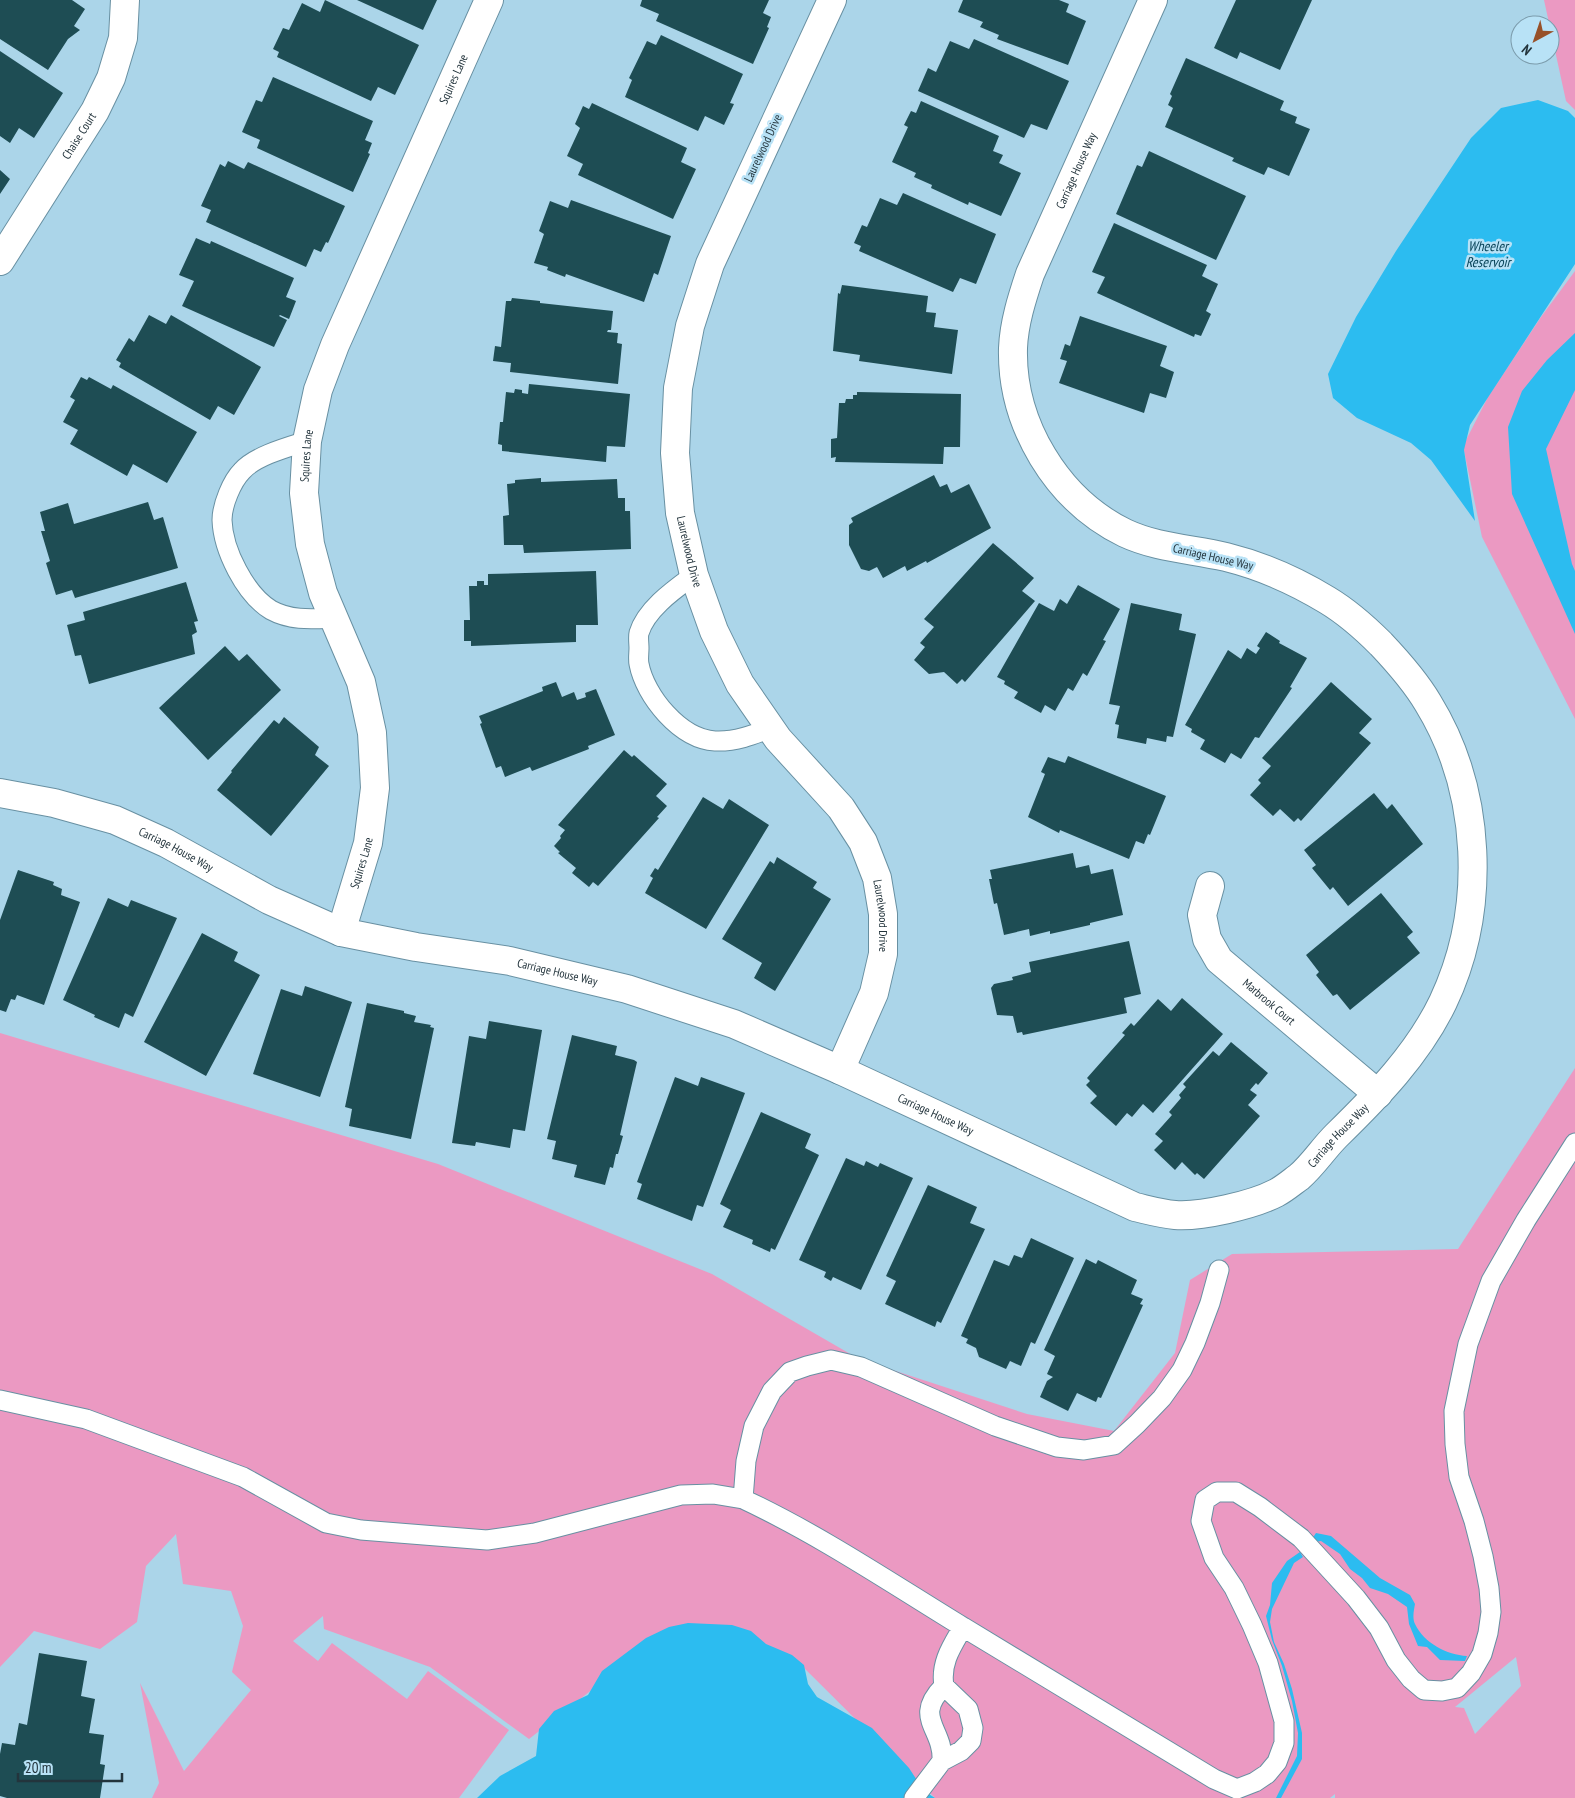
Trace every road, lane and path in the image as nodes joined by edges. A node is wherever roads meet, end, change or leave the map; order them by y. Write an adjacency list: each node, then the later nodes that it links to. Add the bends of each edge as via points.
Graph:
1 (125, 0): 5 (street, Chaise Court, via 123,38 111,78 95,111)
2 (489, 0): 6 (street, Squires Lane, via 335,345 318,390)
3 (832, 0): 7 (street, Laurelwood Drive, via 710,264 690,326 678,388 675,453 680,513)
4 (1153, 0): 14 (street, Carriage House Way, via 1030,274 1020,304 1013,348 1017,392 1029,432 1052,472 1086,508 1124,533 1158,545 1226,558 1276,573 1329,601 1366,628 1399,663 1429,703 1451,748 1466,798 1473,852 1471,908 1460,957 1443,1002 1416,1049)
5 (0, 261)
6 (307, 441): 8 (street, Squires Lane, via 304,492 310,544); 8 (lane, via 265,455 242,470 228,494 222,519 227,548 253,595 271,610 294,619)
7 (694, 575): 9 (street, Laurelwood Drive, via 714,632 740,684); 9 (lane, via 663,598 639,633 639,663 650,692 671,720 694,735 714,741 741,739)
8 (334, 618): 12 (street, Squires Lane, via 361,682 372,733 375,788 368,842)
9 (771, 728): 13 (street, Laurelwood Drive, via 842,808 863,842 877,878 883,914 883,954 874,993)
10 (0, 793): 12 (street, Carriage House Way, via 54,803 115,820 166,843 269,900)
11 (1210, 886): 14 (street, Marbrook Court, via 1202,915 1207,939 1219,960)
12 (341, 932): 13 (street, Carriage House Way, via 510,961 627,989 734,1024)
13 (840, 1070): 14 (street, Carriage House Way, via 1134,1207 1177,1215 1210,1212 1276,1193 1302,1174 1328,1143)
14 (1378, 1094)
15 (1575, 1143): 22 (lane, via 1492,1281 1468,1344 1454,1411 1455,1444 1459,1477 1483,1556 1491,1612 1482,1654 1457,1688 1424,1690 1411,1679 1356,1598 1301,1538 1260,1506 1236,1492 1217,1492 1204,1500 1201,1521 1214,1558 1234,1588 1252,1625 1268,1663 1284,1721 1284,1743 1277,1762 1267,1774)
16 (1219, 1270): 18 (lane, via 1210,1303 1182,1370 1162,1398 1114,1444 1084,1450 1058,1447 995,1426 861,1367 831,1360 790,1372 772,1391 754,1426 746,1462)
17 (0, 1400): 18 (lane, via 86,1419 243,1477 326,1523 361,1530 487,1540 535,1533 681,1495 713,1494)
18 (743, 1499): 19 (lane, via 818,1538)
19 (963, 1627): 20 (lane, via 944,1664); 22 (lane)
20 (944, 1686): 21 (lane, via 936,1694 929,1713 943,1750); 21 (lane, via 968,1709 973,1728 971,1741)
21 (939, 1765): 23 (lane)
22 (1241, 1793)
23 (914, 1798)

